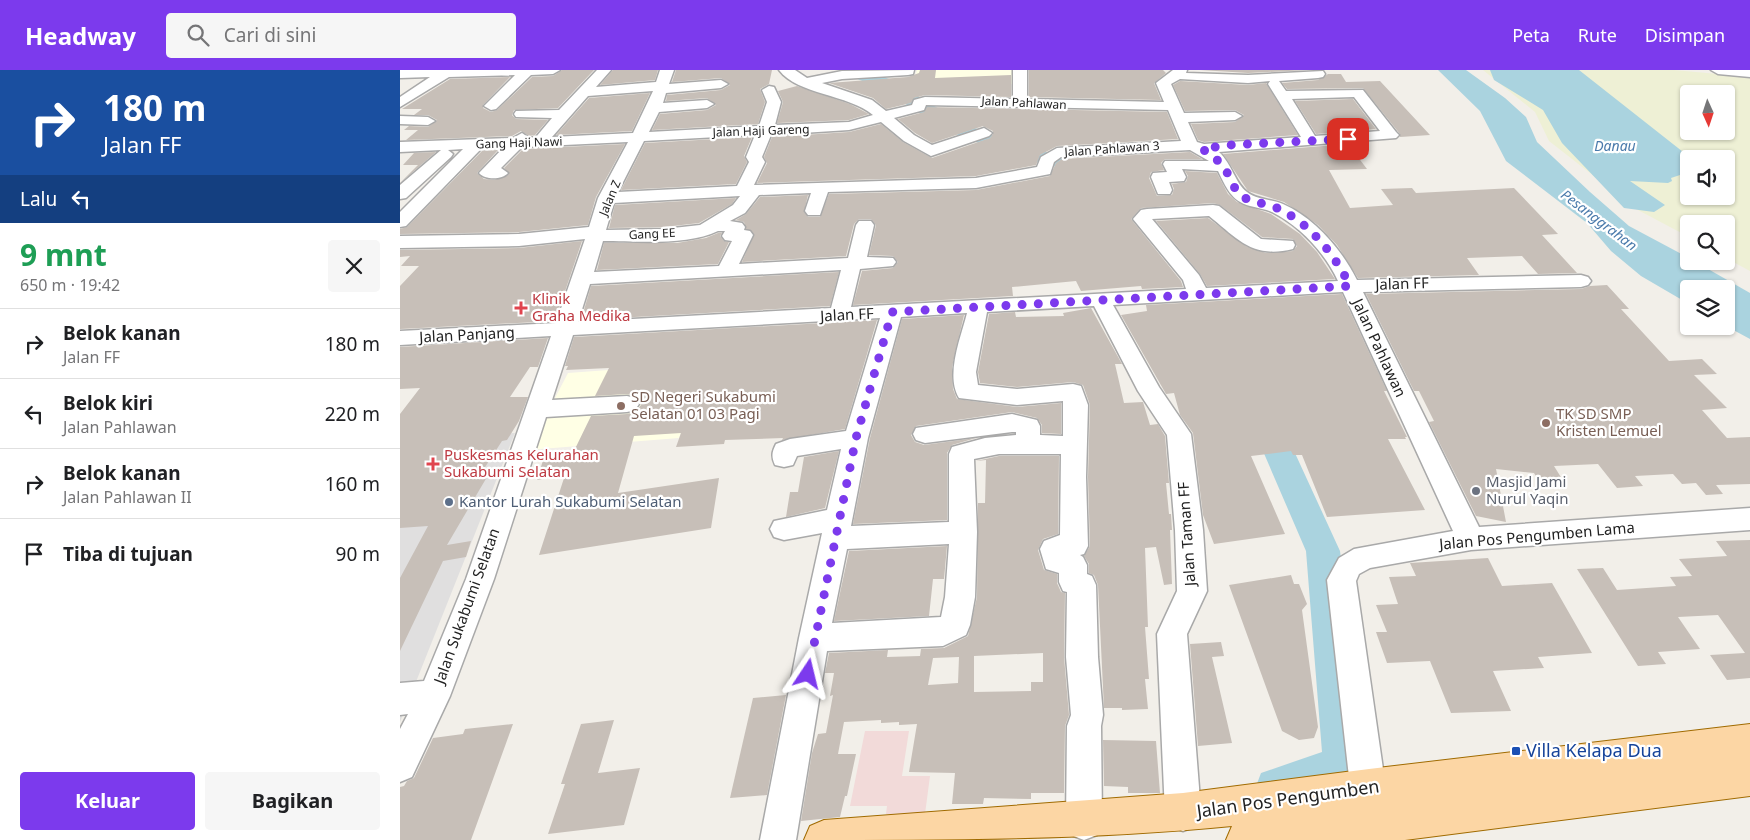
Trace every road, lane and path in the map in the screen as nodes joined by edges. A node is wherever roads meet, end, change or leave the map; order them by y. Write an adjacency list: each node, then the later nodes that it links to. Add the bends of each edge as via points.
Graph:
1 (553, 70): 8 (street)
2 (604, 70): 19 (street)
3 (786, 70): 16 (street)
4 (908, 70): 9 (street)
5 (1020, 70): 21 (street)
6 (1718, 70): 11 (street)
7 (448, 71): 8 (street); 12 (street); 22 (street)
8 (527, 71): 24 (street)
9 (863, 71): 16 (street)
10 (1179, 72): 14 (street, via 1186,77); 26 (street, via 1163,83)
11 (1750, 73)
12 (400, 74)
13 (1318, 74): 14 (street)
14 (1272, 78): 20 (street)
15 (663, 82): 17 (street); 19 (street); 25 (street, Jalan Z)
16 (807, 82): 29 (street, via 867,103)
17 (721, 84)
18 (769, 90): 35 (street, via 775,103)
19 (583, 92): 31 (street)
20 (1281, 96): 38 (street); 38 (street, Jalan Pahlawan 3, via 1358,94 1391,135)
21 (1020, 103): 26 (street, Jalan Pahlawan); 29 (street, Jalan Pahlawan, via 936,100)
22 (400, 104)
23 (707, 104): 25 (street)
24 (491, 106)
25 (654, 108): 37 (street, Jalan Z)
26 (1174, 112): 28 (street, Jalan Pahlawan); 43 (street)
27 (521, 114): 31 (street)
28 (1235, 116)
29 (883, 118): 33 (street, via 931,151 980,136); 35 (street, Jalan Haji Gareng, via 849,126)
30 (400, 120): 32 (street)
31 (558, 120): 34 (street); 36 (street)
32 (428, 121)
33 (960, 123)
34 (509, 126)
35 (764, 130): 37 (street, Jalan Haji Gareng); 51 (street, via 754,156 756,162)
36 (534, 136): 37 (street, Gang Haji Nawi); 39 (street)
37 (639, 136): 53 (street, Jalan Z)
38 (1311, 141): 43 (street, Jalan Pahlawan 3)
39 (516, 143): 40 (street, Gang Haji Nawi); 45 (street, via 488,173)
40 (476, 145): 41 (street, Gang Haji Nawi); 57 (street)
41 (454, 146): 42 (street, Gang Haji Nawi); 52 (street)
42 (400, 147)
43 (1196, 147): 44 (street, via 1215,156); 48 (street, Jalan Pahlawan 3, via 1049,161 976,183)
44 (1224, 167): 46 (street, via 1171,164); 54 (street, via 1237,192)
45 (500, 173)
46 (1178, 177): 47 (street); 50 (street, via 1159,177)
47 (1195, 177)
48 (870, 186): 49 (street, Jalan Pahlawan 3); 64 (street, via 866,220)
49 (821, 187): 51 (street, Jalan Pahlawan 3); 55 (street)
50 (1164, 190)
51 (749, 191): 53 (street, Jalan Pahlawan 3); 58 (street, via 739,209 731,210)
52 (400, 194)
53 (607, 198): 59 (street, Jalan Z)
54 (1251, 202): 56 (street, via 1245,210); 68 (street, Jalan Pahlawan, via 1276,208 1302,226 1339,263)
55 (814, 211)
56 (1219, 213): 61 (street, via 1257,245); 69 (street, via 1213,210 1145,217)
57 (400, 222)
58 (712, 227): 59 (street, Gang EE, via 666,234); 65 (street, via 736,227 730,236 744,235)
59 (596, 234): 60 (street, Gang EE, via 519,240); 66 (street, Jalan Z)
60 (407, 241): 62 (street)
61 (1286, 245)
62 (400, 254)
63 (886, 262): 64 (street)
64 (854, 263): 65 (street); 73 (street)
65 (726, 271): 66 (street)
66 (582, 279): 74 (street, Jalan Z)
67 (1581, 281): 68 (street, Jalan FF)
68 (1350, 286): 69 (street, Jalan FF); 87 (street, Jalan Pahlawan)
69 (1205, 295): 70 (street, Jalan FF)
70 (1101, 301): 71 (street, Jalan FF); 95 (street, Jalan Taman FF, via 1150,391 1179,434 1192,591 1172,634)
71 (978, 308): 72 (street, Jalan FF); 81 (street, via 965,372 967,392 1017,398 1074,392)
72 (892, 312): 73 (street, Jalan FF); 79 (street)
73 (839, 315): 74 (street, Jalan FF)
74 (563, 330): 75 (street, Jalan Panjang); 77 (street, Jalan Sukabumi Selatan)
75 (400, 338)
76 (626, 404): 77 (street)
77 (536, 409): 89 (street, Jalan Sukabumi Selatan, via 480,580)
78 (924, 434): 80 (street, via 1012,423 1028,426)
79 (856, 438): 82 (street, via 790,448 785,450); 84 (street)
80 (1028, 445): 81 (street, via 1068,445); 86 (street, via 972,449 961,454)
81 (1074, 450): 96 (street, via 1074,546 1054,549 1056,562 1073,565 1073,582 1082,585 1082,657 1087,716 1084,726)
82 (784, 458)
83 (1750, 519): 87 (street, Jalan Pos Pengumben Lama)
84 (838, 528): 85 (street); 86 (street); 88 (street)
85 (784, 529)
86 (963, 532): 88 (street, via 960,597 952,629)
87 (1471, 540): 94 (street, Jalan Pos Pengumben Lama, via 1364,557 1348,566 1341,580)
88 (814, 638): 98 (street)
89 (434, 696): 90 (street); 92 (street, Jalan Sukabumi Selatan)
90 (400, 699)
91 (1750, 743): 94 (main road, Jalan Pos Pengumben)
92 (400, 765)
93 (1750, 777): 94 (main road, Jalan Pos Pengumben)
94 (1371, 805): 97 (main road, Jalan Pos Pengumben)
95 (1183, 813): 96 (main road, Jalan Pos Pengumben); 97 (main road, Jalan Pos Pengumben)
96 (1084, 822): 99 (main road, Jalan Pos Pengumben)
97 (1273, 825)
98 (778, 840)
99 (824, 840)

